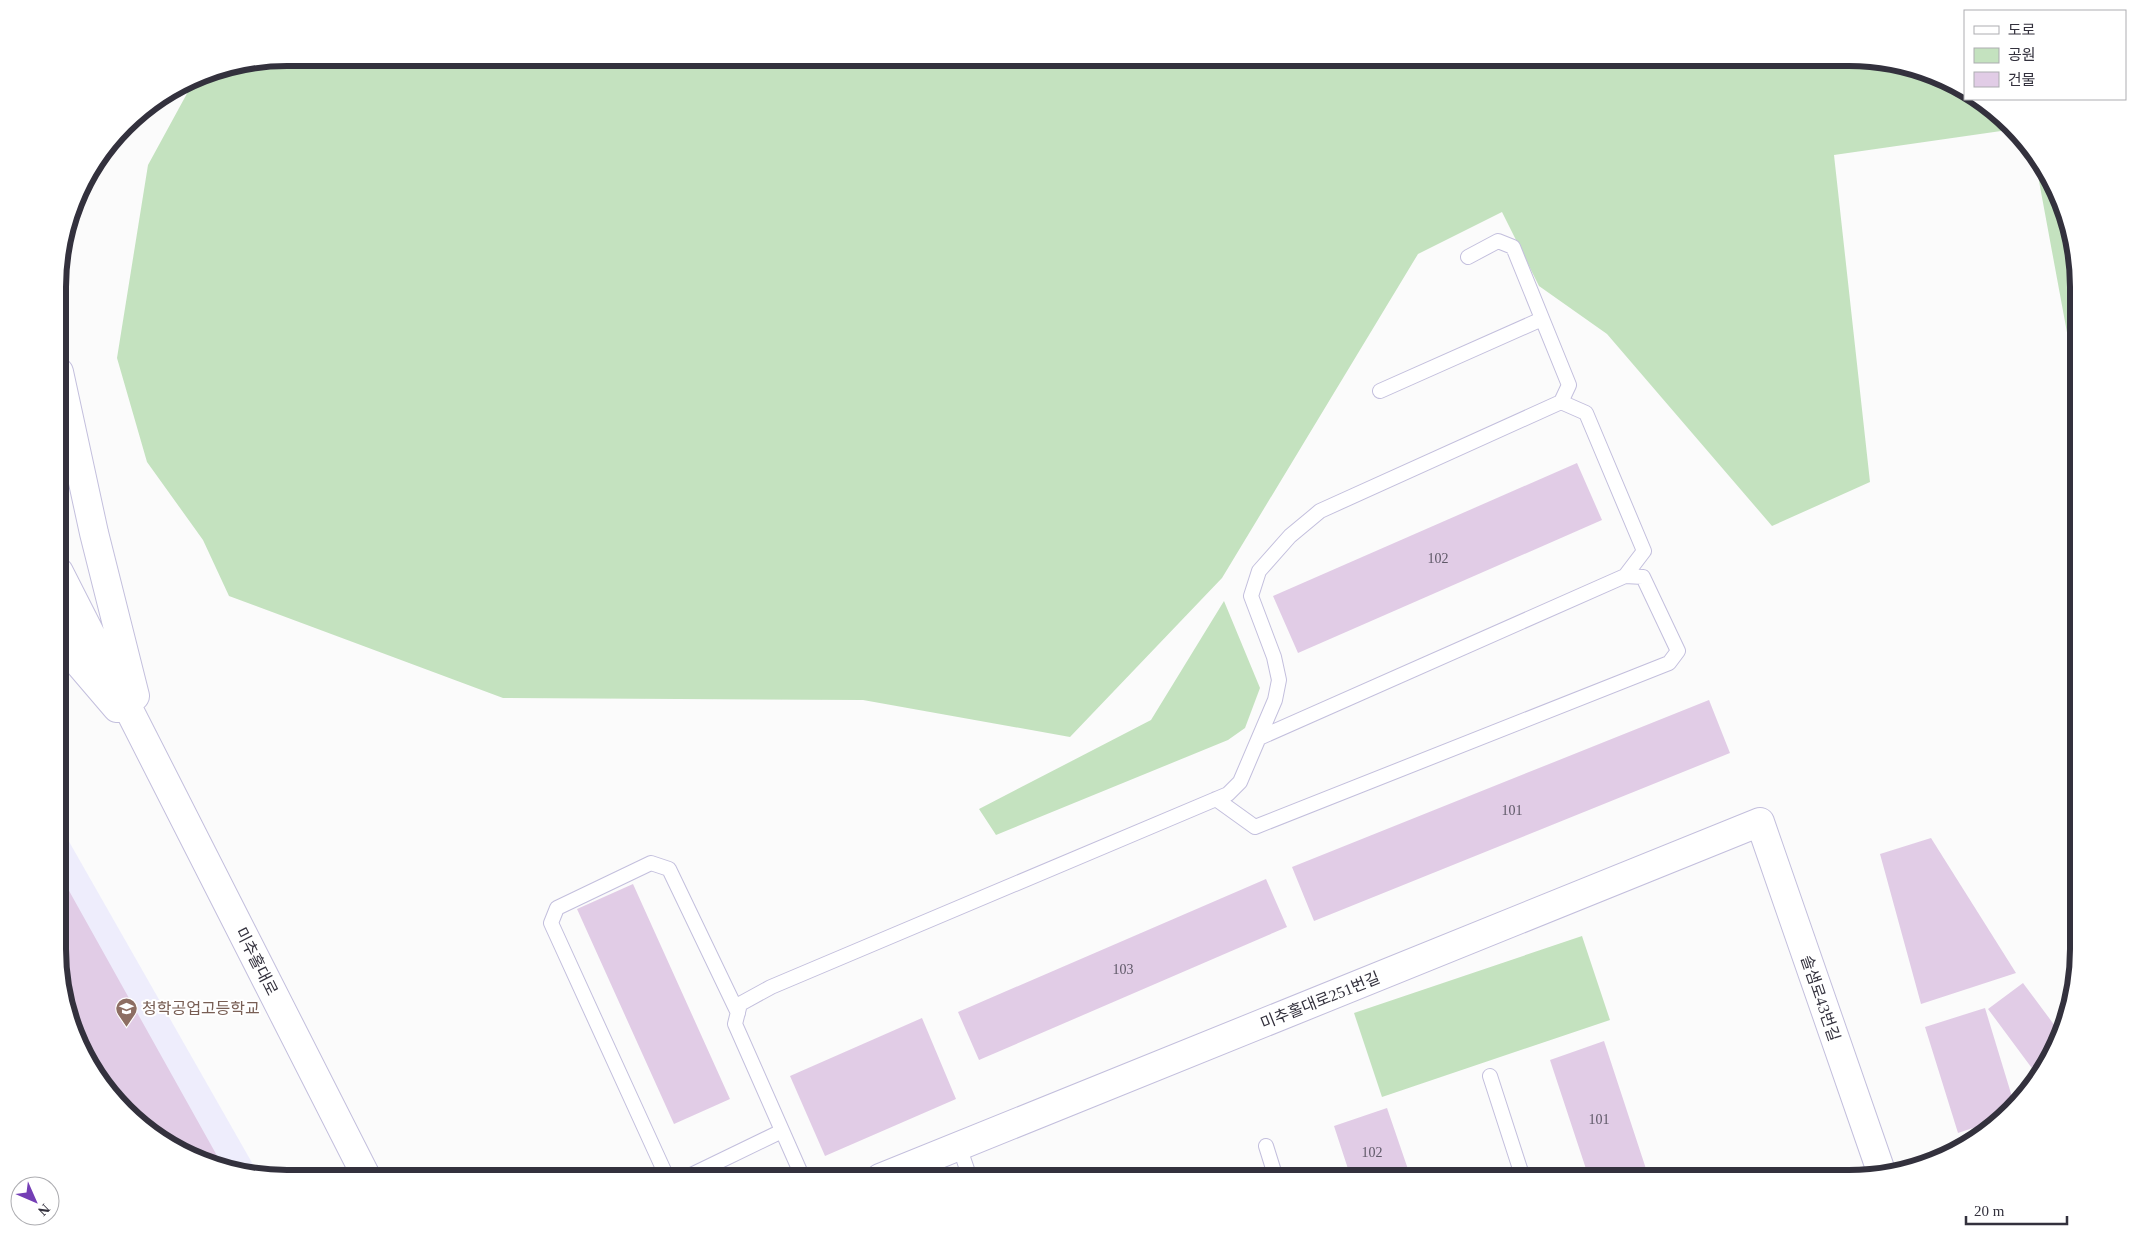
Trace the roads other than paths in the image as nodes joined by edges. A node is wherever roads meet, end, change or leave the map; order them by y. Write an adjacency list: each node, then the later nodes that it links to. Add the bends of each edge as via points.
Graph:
1 (1468, 257): 2 (lane, via 1498,241 1513,247)
2 (1542, 319): 3 (lane); 4 (lane, via 1569,386)
3 (1380, 391)
4 (1561, 402): 6 (lane, via 1586,413 1644,551); 10 (lane, via 1320,511 1290,536 1260,571 1251,596 1274,657 1279,680 1276,700)
5 (66, 404): 11 (main road, via 94,533)
6 (1625, 576): 10 (lane); 12 (lane, via 1643,577 1678,651 1669,663 1255,827)
7 (66, 586): 11 (main road, 미추홀대로)
8 (66, 626): 11 (main road, 미추홀대로)
9 (66, 649): 11 (main road)
10 (1259, 738): 12 (lane, via 1240,782 1228,794)
11 (147, 744): 20 (main road, 미추홀대로)
12 (1216, 799): 14 (lane, via 772,987 740,1004)
13 (1760, 822): 17 (main road, 미추홀대로251번길); 19 (main road, 솔샘로43번길)
14 (738, 1013): 16 (lane, via 735,1024); 21 (lane, via 670,869 651,863 557,908 551,923)
15 (1490, 1076): 27 (lane)
16 (782, 1131): 22 (lane); 23 (lane)
17 (959, 1146): 24 (main road, 미추홀대로251번길); 25 (lane)
18 (1266, 1146): 26 (lane)
19 (1880, 1168)
20 (363, 1170)
21 (664, 1170)
22 (701, 1170)
23 (799, 1170)
24 (900, 1170)
25 (967, 1170)
26 (1274, 1170)
27 (1520, 1170)

